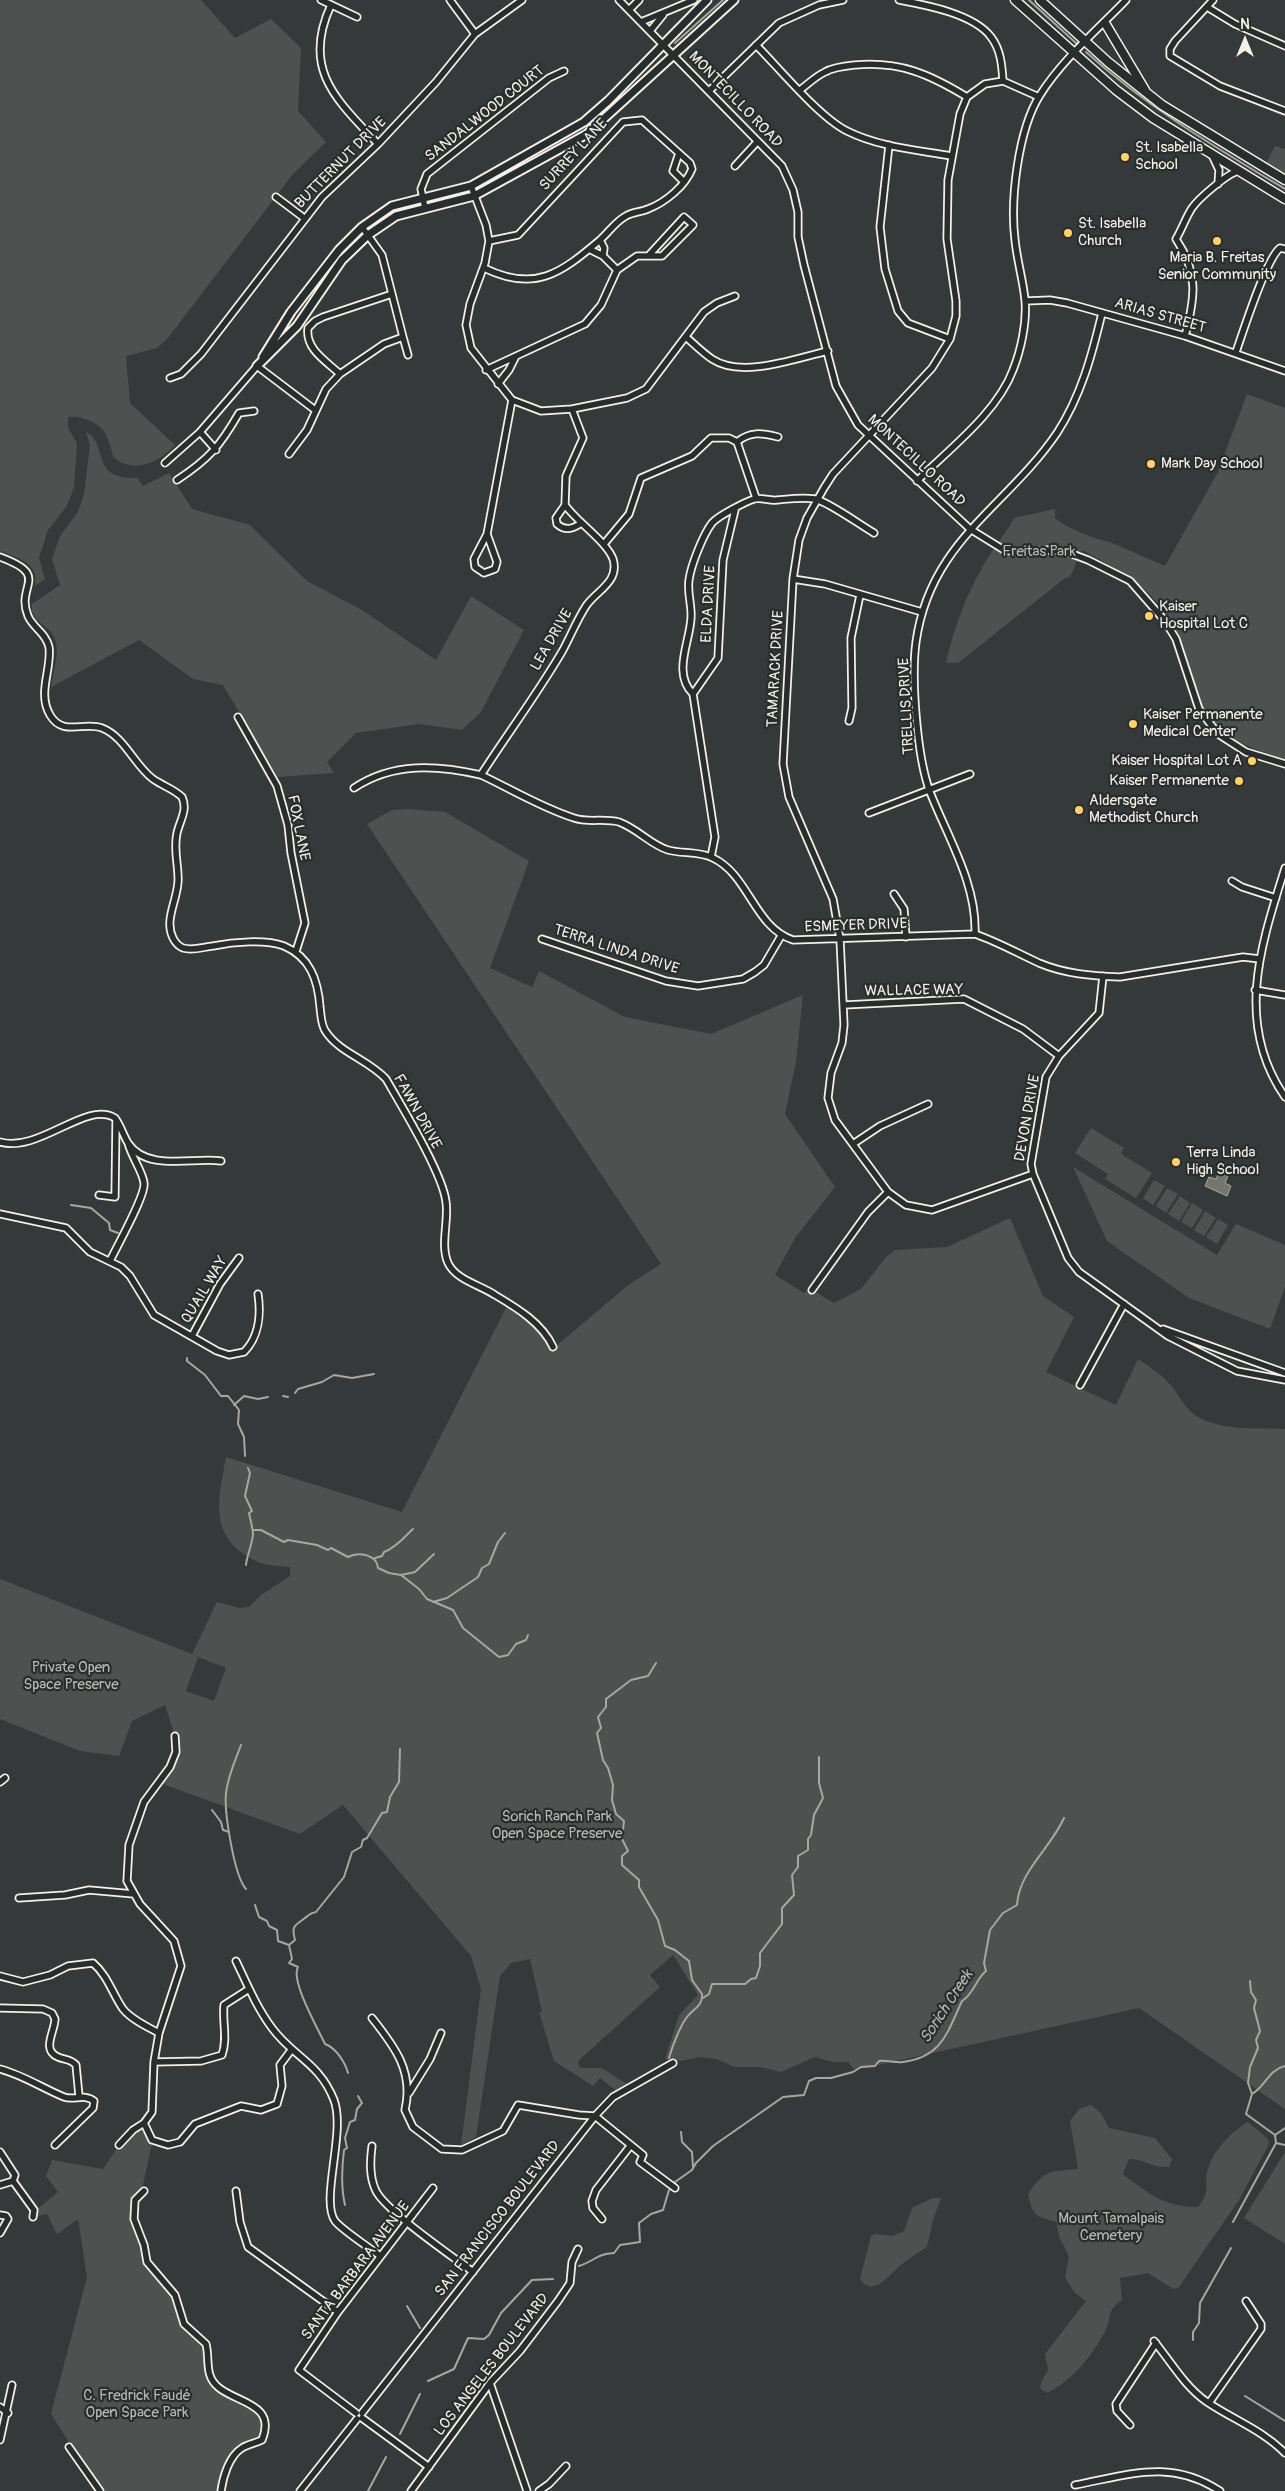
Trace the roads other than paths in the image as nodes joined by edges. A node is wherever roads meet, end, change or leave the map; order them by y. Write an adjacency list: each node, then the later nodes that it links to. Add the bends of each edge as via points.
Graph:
1 (321, 0): 15 (street)
2 (450, 0): 24 (street)
3 (522, 0): 24 (street, BUTTERNUT DRIVE)
4 (619, 0): 18 (street, MONTECILLO ROAD)
5 (639, 0): 18 (street)
6 (700, 0): 19 (street); 26 (street)
7 (734, 0): 30 (street)
8 (843, 0): 27 (street, via 819,5 779,22)
9 (900, 0): 32 (street, via 936,7 979,26 991,37 1001,57)
10 (1015, 0): 29 (main road)
11 (1040, 0): 25 (main road)
12 (1114, 0): 16 (street)
13 (1126, 0): 16 (street)
14 (1214, 0): 17 (street)
15 (331, 5): 20 (street); 40 (street, via 320,38 325,79 331,92)
16 (1120, 6): 22 (street)
17 (1207, 7): 28 (street, via 1235,24); 38 (street, via 1172,45 1170,56 1220,86)
18 (629, 10): 21 (street, MONTECILLO ROAD)
19 (664, 14): 21 (street); 23 (street)
20 (357, 17)
21 (641, 22): 23 (street, MONTECILLO ROAD)
22 (1105, 23): 25 (street); 35 (main road)
23 (650, 31): 26 (street, MONTECILLO ROAD)
24 (475, 34): 40 (street, BUTTERNUT DRIVE)
25 (1086, 42): 29 (street); 35 (main road)
26 (662, 44): 30 (street, MONTECILLO ROAD); 50 (street, via 588,119)
27 (756, 45): 33 (street); 34 (street)
28 (1285, 46)
29 (1075, 54): 36 (street); 43 (main road, via 1153,118)
30 (674, 55): 34 (street, MONTECILLO ROAD); 51 (street, via 587,134)
31 (564, 71): 53 (street, SANDALWOOD COURT, via 548,78 427,174 422,183)
32 (1003, 81): 36 (street); 37 (street, via 985,84)
33 (800, 90): 37 (street, via 826,72 843,66 879,63 936,78); 41 (street, via 846,131)
34 (709, 91): 39 (street, MONTECILLO ROAD)
35 (1147, 94): 47 (main road, via 1192,125)
36 (1039, 96): 69 (street, via 1020,156 1015,195 1014,237)
37 (966, 97): 44 (street, TAMARACK DRIVE)
38 (1285, 112)
39 (757, 142): 45 (street); 75 (street, MONTECILLO ROAD, via 782,166 793,190 798,212 798,237)
40 (378, 144): 56 (street, BUTTERNUT DRIVE)
41 (889, 145): 44 (street); 74 (street, via 880,227 885,269 898,311 908,323)
42 (679, 153): 48 (street, via 673,171); 48 (street, SURREY LANE, via 692,169); 60 (street, SURREY LANE, via 642,120 623,122 518,235)
43 (1212, 155): 46 (main road); 49 (street, via 1219,170)
44 (951, 156): 74 (street, TAMARACK DRIVE, via 947,239 956,316)
45 (735, 166)
46 (1238, 171): 49 (street); 54 (main road)
47 (1285, 180)
48 (684, 182): 59 (street, via 649,209 626,216)
49 (1218, 184): 71 (street, via 1192,208 1176,239 1186,254 1193,280 1192,309)
50 (471, 186): 51 (street); 53 (street)
51 (474, 196): 55 (street); 60 (street)
52 (276, 197): 56 (street)
53 (423, 198): 55 (street, SANDALWOOD COURT); 57 (street, via 392,206)
54 (1285, 199)
55 (425, 208): 58 (street, via 396,216)
56 (304, 218): 85 (street, BUTTERNUT DRIVE, via 202,354 181,374)
57 (362, 227): 58 (street); 80 (street, via 339,250 291,312)
58 (368, 235): 67 (street, via 382,255); 80 (street, via 342,260 297,326)
59 (600, 240): 62 (street); 64 (street)
60 (489, 241): 65 (street)
61 (1285, 249): 76 (street, via 1280,248 1274,256)
62 (589, 250): 64 (street); 65 (street, via 555,273 535,280 503,276)
63 (650, 254): 63 (street, via 662,256 693,225 684,217); 66 (street, via 637,256)
64 (603, 256): 66 (street)
65 (484, 268): 81 (street, via 470,304 466,325 471,348)
66 (617, 270): 78 (street, via 601,305 585,324)
67 (392, 294): 72 (street); 84 (street, via 315,321 308,328 308,341 314,351)
68 (735, 296): 73 (street, via 704,312)
69 (1025, 301): 70 (street, ARIAS STREET, via 1050,300); 99 (street, via 1023,333 1013,370 1001,395)
70 (1102, 313): 71 (street, ARIAS STREET); 105 (street, TRELLIS DRIVE, via 1087,373 1058,432)
71 (1185, 336): 76 (street, ARIAS STREET)
72 (403, 337): 77 (street); 84 (street, via 384,344)
73 (686, 337): 75 (street, via 714,360 750,368); 89 (street, via 646,389 627,398)
74 (950, 339): 93 (street, TAMARACK DRIVE, via 932,368)
75 (828, 351): 93 (street, MONTECILLO ROAD, via 836,386 849,412)
76 (1236, 352): 83 (street, ARIAS STREET)
77 (408, 355)
78 (516, 356): 79 (street); 82 (street)
79 (504, 361): 81 (street); 82 (street)
80 (258, 366): 88 (street); 91 (street)
81 (486, 370): 86 (street)
82 (510, 370): 86 (street)
83 (1285, 370)
84 (340, 374): 88 (street, via 326,389)
85 (170, 378)
86 (498, 384): 87 (street)
87 (512, 400): 89 (street, via 541,411); 106 (street)
88 (315, 410): 96 (street, via 307,430)
89 (572, 410): 102 (street, via 584,438 566,476)
90 (254, 411): 95 (street, via 239,413)
91 (200, 432): 95 (street); 97 (street)
92 (778, 437): 94 (street, via 751,434)
93 (868, 437): 99 (street, MONTECILLO ROAD); 101 (street, TAMARACK DRIVE, via 833,474)
94 (737, 442): 100 (street); 108 (street, via 729,438 711,438 692,456 641,478 630,514)
95 (216, 450): 98 (street)
96 (289, 454)
97 (165, 463)
98 (176, 480)
99 (917, 481): 105 (street, MONTECILLO ROAD)
100 (756, 498): 101 (street); 103 (street, ELDA DRIVE)
101 (816, 500): 107 (street); 110 (street, TAMARACK DRIVE, via 799,540)
102 (565, 505): 104 (street, LEA DRIVE); 104 (street, via 556,518 557,524 569,529)
103 (736, 510): 113 (street, ELDA DRIVE, via 723,560 718,658); 113 (street, ELDA DRIVE, via 722,514 712,524 689,579 692,616 683,673)
104 (580, 524): 108 (street, LEA DRIVE)
105 (970, 529): 112 (street, TRELLIS DRIVE, via 935,578); 116 (street, MONTECILLO ROAD, via 1004,550 1025,553 1064,551 1130,581 1165,621 1176,639 1199,709 1218,734 1246,752)
106 (487, 534): 106 (street, via 474,559 475,567 484,573 495,569 497,562)
107 (874, 534)
108 (604, 544): 118 (street, LEA DRIVE, via 613,560 612,576 607,586 590,600 563,650)
109 (0, 558): 132 (street, via 14,562 28,573 30,579 25,606 28,616 47,641 46,699 54,720 64,727 101,728 113,735 147,774 182,797 185,809 175,849 178,884 170,925 177,944 193,950 262,941)
110 (793, 579): 111 (street); 131 (street, TAMARACK DRIVE, via 784,764 789,798 833,899)
111 (860, 594): 112 (street); 115 (street, via 851,638 852,708)
112 (922, 612): 120 (street, TRELLIS DRIVE, via 914,670 923,768)
113 (693, 694): 122 (street, ELDA DRIVE, via 716,837)
114 (238, 717): 132 (street, FOX LANE, via 277,786 288,825 290,853 305,923)
115 (849, 721)
116 (1285, 764)
117 (970, 774): 120 (street)
118 (481, 775): 119 (street, via 431,768 403,768 379,774); 122 (street, via 575,819 617,822 644,834 659,846)
119 (354, 788)
120 (930, 790): 121 (street); 127 (street, TRELLIS DRIVE, via 972,893)
121 (868, 813)
122 (710, 857): 128 (street, via 730,870 770,926)
123 (1285, 868): 126 (street)
124 (1232, 881): 126 (street)
125 (894, 894): 129 (street, via 904,909)
126 (1276, 898): 133 (street)
127 (975, 934): 129 (street, ESMEYER DRIVE); 134 (street, ESMEYER DRIVE, via 1070,973)
128 (781, 936): 130 (street, TERRA LINDA DRIVE, via 764,965 755,972 743,978 698,986 666,981); 131 (street, ESMEYER DRIVE, via 804,941)
129 (906, 937): 131 (street, ESMEYER DRIVE)
130 (542, 939)
131 (840, 940): 137 (street, TAMARACK DRIVE)
132 (296, 951): 157 (street, FAWN DRIVE, via 318,982 326,1032 386,1078 433,1167 446,1201 446,1245 450,1265 463,1278 496,1295 532,1320)
133 (1260, 959): 134 (street, ESMEYER DRIVE, via 1242,957); 135 (street)
134 (1103, 976): 138 (street, DEVON DRIVE, via 1099,1012)
135 (1255, 990): 136 (street); 139 (street, via 1260,1043)
136 (1285, 995)
137 (844, 1005): 138 (street, WALLACE WAY, via 964,999 1023,1029); 144 (street, TAMARACK DRIVE, via 842,1043 831,1073 828,1098 836,1120)
138 (1059, 1056): 146 (street, DEVON DRIVE, via 1046,1077 1031,1164)
139 (1285, 1097)
140 (928, 1104): 144 (street, via 880,1126)
141 (116, 1120): 142 (street, via 96,1113 28,1142); 143 (street); 148 (street, via 115,1197)
142 (0, 1142)
143 (128, 1143): 145 (street, via 145,1157 161,1161); 151 (street, via 143,1176 144,1190)
144 (853, 1144): 147 (street, TAMARACK DRIVE)
145 (221, 1161)
146 (1033, 1174): 147 (street, TAMARACK DRIVE, via 932,1210 906,1205); 154 (street, DEVON DRIVE, via 1073,1265)
147 (888, 1192): 152 (street, via 868,1212)
148 (99, 1195)
149 (0, 1214): 151 (street, via 66,1228 90,1252)
150 (239, 1258): 156 (street, QUAIL WAY, via 220,1284)
151 (110, 1261): 156 (street, via 130,1276 154,1315)
152 (812, 1290)
153 (258, 1294): 156 (street, via 260,1316 253,1341 244,1352 229,1355)
154 (1124, 1304): 155 (street, DEVON DRIVE); 160 (street)
155 (1152, 1324): 158 (street, DEVON DRIVE); 159 (street, DEVON DRIVE, via 1168,1336 1237,1371)
156 (192, 1336)
157 (553, 1347)
158 (1285, 1373)
159 (1285, 1380)
160 (1080, 1385)
161 (175, 1736): 162 (street, via 176,1752 170,1767 144,1802 129,1845 127,1881)
162 (134, 1894): 163 (street, via 89,1890); 169 (street, via 174,1941 181,1966)
163 (19, 1898)
164 (236, 1961): 166 (street)
165 (0, 1976): 169 (street, via 23,1982 68,1966 93,1963 104,1973 124,2010)
166 (249, 1989): 171 (street, via 272,2029); 172 (street, via 224,2004 222,2019 227,2041 222,2055 201,2061)
167 (0, 2008): 176 (street, via 43,2009 52,2013 55,2023 50,2037 51,2050 56,2056 76,2065)
168 (372, 2018): 175 (street, via 395,2047)
169 (159, 2033): 172 (street)
170 (441, 2033): 175 (street, via 430,2059)
171 (292, 2049): 178 (street, via 280,2065 282,2086 277,2104 261,2110 241,2106 195,2124 180,2142 168,2145 152,2140); 196 (street, via 326,2082 335,2102 338,2132 330,2201 334,2221)
172 (154, 2062): 178 (street, via 152,2112)
173 (673, 2063): 177 (street, SAN FRANCISCO BOULEVARD, via 613,2097)
174 (0, 2069): 176 (street, via 31,2079 65,2097)
175 (409, 2093): 177 (street, via 405,2110 413,2127 442,2149 462,2150 503,2131 518,2105)
176 (78, 2096): 179 (street, via 92,2100 94,2108)
177 (595, 2116): 181 (street); 197 (street, SAN FRANCISCO BOULEVARD)
178 (144, 2123): 180 (street)
179 (55, 2145)
180 (119, 2145)
181 (631, 2145): 187 (street, via 643,2155 640,2162); 192 (street, via 593,2196 593,2208)
182 (372, 2146): 193 (street, via 370,2172 377,2192)
183 (0, 2152): 184 (street, via 14,2172)
184 (13, 2181): 185 (street); 191 (street, via 34,2210)
185 (0, 2186)
186 (433, 2188): 193 (street, SANTA BARBARA AVENUE)
187 (675, 2188)
188 (144, 2191): 214 (street, via 135,2200 133,2209 147,2262 172,2289 184,2324 206,2344 207,2372 219,2387 257,2408 264,2419 262,2440 241,2448 227,2468)
189 (236, 2191): 199 (street, via 240,2222 248,2247)
190 (0, 2215): 194 (street, via 8,2219)
191 (33, 2217)
192 (602, 2219)
193 (407, 2222): 196 (street, SANTA BARBARA AVENUE); 197 (street)
194 (0, 2233)
195 (578, 2249): 200 (street, LOS ANGELES BOULEVARD, via 572,2262 570,2283 520,2351)
196 (380, 2256): 199 (street, SANTA BARBARA AVENUE)
197 (473, 2272): 205 (street, SAN FRANCISCO BOULEVARD)
198 (1246, 2301): 202 (street, via 1261,2329)
199 (338, 2312): 205 (street, SANTA BARBARA AVENUE, via 299,2370)
200 (490, 2383): 211 (street, LOS ANGELES BOULEVARD); 217 (street)
201 (12, 2384): 204 (street)
202 (1209, 2403): 206 (street, via 1177,2371 1155,2342 1116,2404 1117,2411); 209 (street, via 1271,2439)
203 (0, 2407): 204 (street)
204 (8, 2413): 207 (street)
205 (359, 2416): 211 (street); 215 (street, SAN FRANCISCO BOULEVARD)
206 (1130, 2425)
207 (0, 2440)
208 (69, 2447): 213 (street)
209 (1285, 2453)
210 (566, 2466): 218 (street)
211 (429, 2467): 216 (street, LOS ANGELES BOULEVARD)
212 (1075, 2485): 219 (street, via 1154,2470 1181,2473)
213 (100, 2491)
214 (221, 2491)
215 (300, 2491)
216 (411, 2491)
217 (527, 2491)
218 (539, 2491)
219 (1220, 2491)

